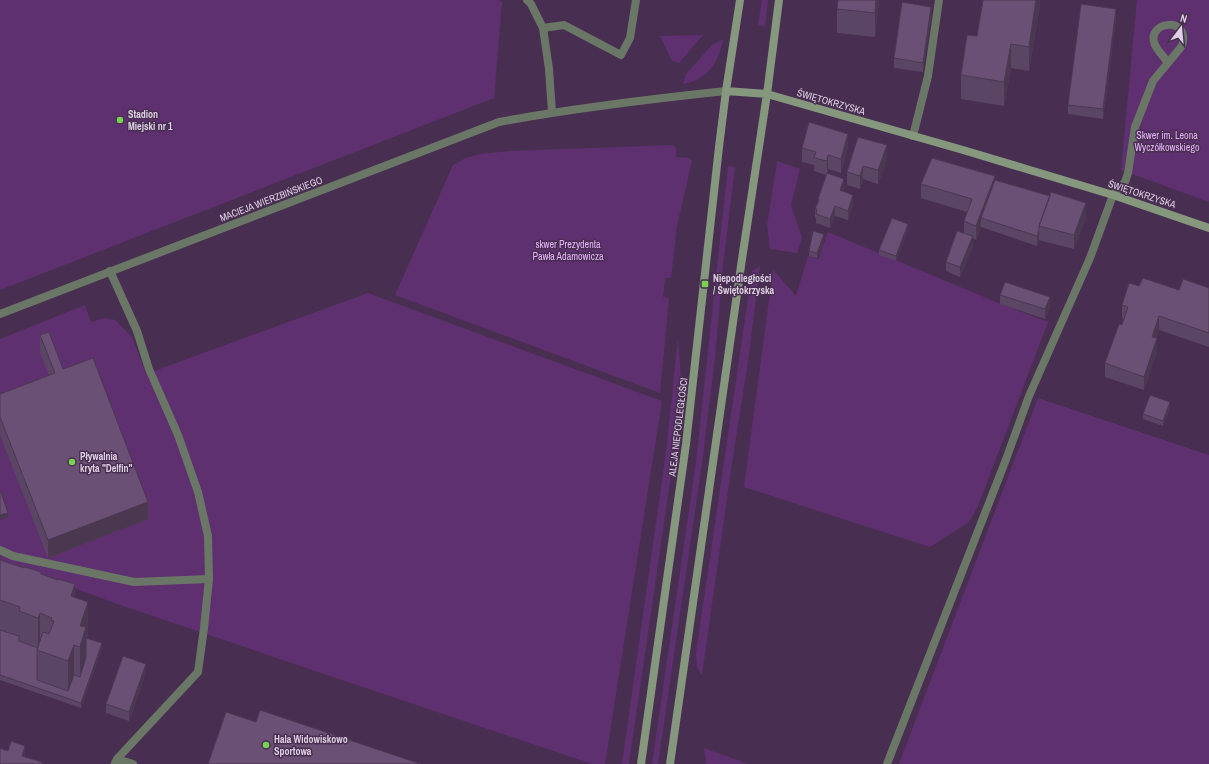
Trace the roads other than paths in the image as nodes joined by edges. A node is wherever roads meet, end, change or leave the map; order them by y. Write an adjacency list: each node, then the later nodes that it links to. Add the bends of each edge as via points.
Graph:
1 (527, 0): 6 (street)
2 (636, 0): 6 (street, via 630,38 621,55 564,25)
3 (740, 0): 8 (street, ALEJA NIEPODLEGŁOŚCI)
4 (779, 0): 9 (street)
5 (939, 0): 11 (street, via 928,76)
6 (543, 28): 10 (street)
7 (1168, 63): 7 (street, via 1184,41 1182,31 1169,24 1159,28 1154,36 1158,49); 12 (street, via 1153,81 1135,127 1125,182)
8 (726, 91): 9 (street, ŚWIĘTOKRZYSKA); 10 (street, ŚWIĘTOKRZYSKA); 20 (street, ALEJA NIEPODLEGŁOŚCI, via 686,444)
9 (767, 94): 11 (street, ŚWIĘTOKRZYSKA); 21 (street)
10 (552, 112): 14 (street, MACIEJA WIERZBIŃSKIEGO, via 499,122)
11 (913, 136): 12 (street, ŚWIĘTOKRZYSKA)
12 (1114, 195): 13 (street, ŚWIĘTOKRZYSKA); 22 (street, via 1090,258 1029,396)
13 (1209, 228)
14 (110, 271): 15 (street, MACIEJA WIERZBIŃSKIEGO); 17 (street, via 137,331 149,369 178,435 198,492 208,536)
15 (0, 314)
16 (0, 550): 17 (street, via 14,556 134,582)
17 (209, 579): 18 (street, via 198,672)
18 (116, 762): 19 (street)
19 (133, 764)
20 (641, 764)
21 (670, 764)
22 (887, 764)

